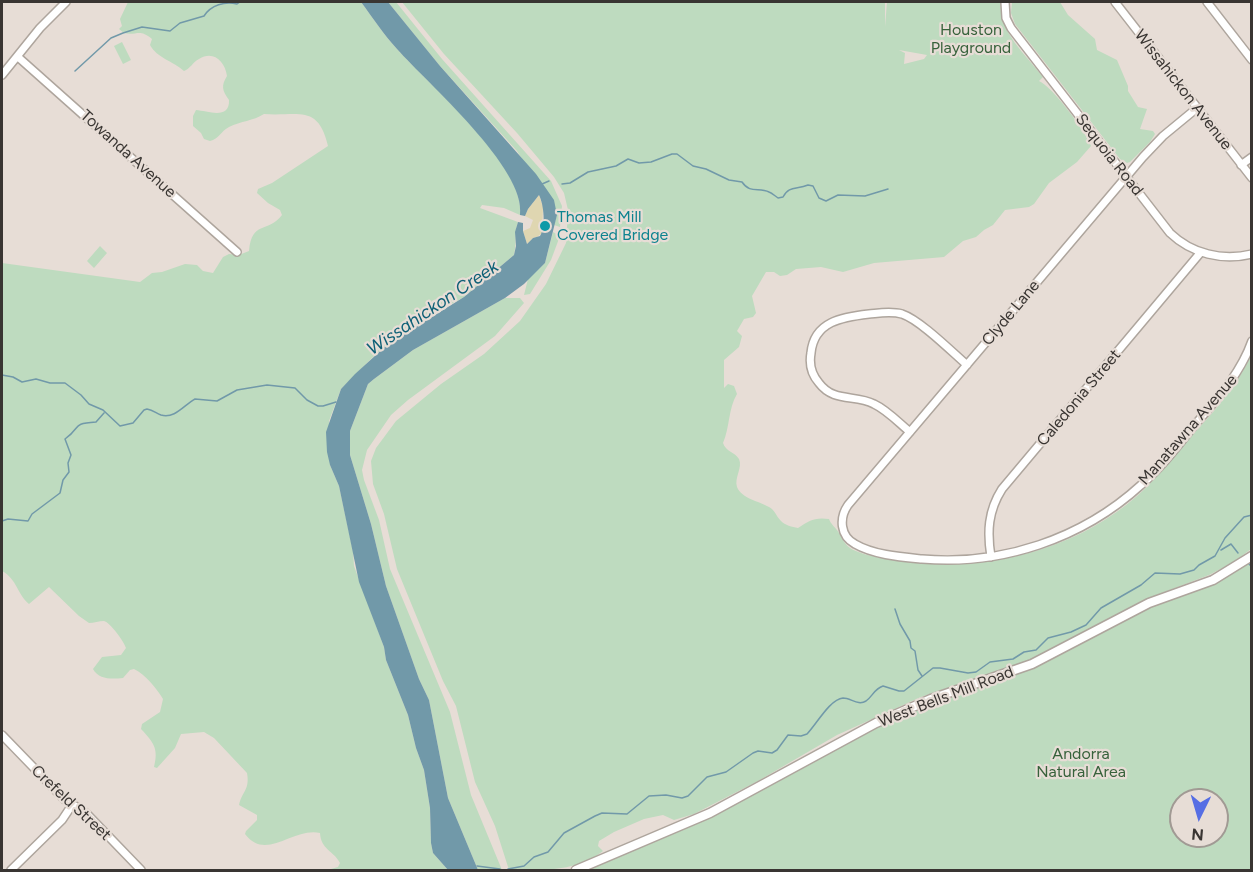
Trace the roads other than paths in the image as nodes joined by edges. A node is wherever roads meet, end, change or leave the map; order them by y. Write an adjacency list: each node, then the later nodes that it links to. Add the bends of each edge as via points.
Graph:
1 (66, 2): 5 (street)
2 (1005, 2): 11 (street, Sequoia Road, via 1011,28)
3 (1115, 2): 8 (street, Wissahickon Avenue)
4 (1207, 2): 6 (street)
5 (18, 57): 7 (street); 13 (street, Towanda Avenue)
6 (1251, 60)
7 (2, 75)
8 (1197, 108): 10 (street, Wissahickon Avenue); 11 (street, Clyde Lane, via 1158,141)
9 (1251, 157): 10 (street)
10 (1241, 165): 12 (street, Wissahickon Avenue)
11 (1125, 177): 14 (street, Sequoia Road, via 1170,233); 17 (street, Clyde Lane)
12 (1251, 178)
13 (237, 252)
14 (1201, 252): 15 (street, Sequoia Road, via 1223,257); 21 (street, Caledonia Street, via 1002,489 989,522)
15 (1251, 256)
16 (1251, 341): 21 (street, Manatawna Avenue, via 1228,387 1161,466 1132,493 1096,519 1063,536)
17 (967, 365): 18 (street, Clyde Lane); 18 (street, via 911,318 891,312 846,316 832,321 816,336 810,357 815,378 828,392 876,405)
18 (910, 432): 19 (street, Clyde Lane, via 848,505 842,518)
19 (843, 530): 21 (street, Manatawna Avenue, via 858,546 900,556 944,560)
20 (1251, 556): 26 (street, West Bells Mill Road, via 1213,580 1149,603 1032,664 876,723 716,810)
21 (991, 557)
22 (2, 736): 23 (street, Crefeld Street)
23 (72, 805): 24 (street); 25 (street, Crefeld Street, via 86,813)
24 (11, 870)
25 (141, 870)
26 (576, 870)

